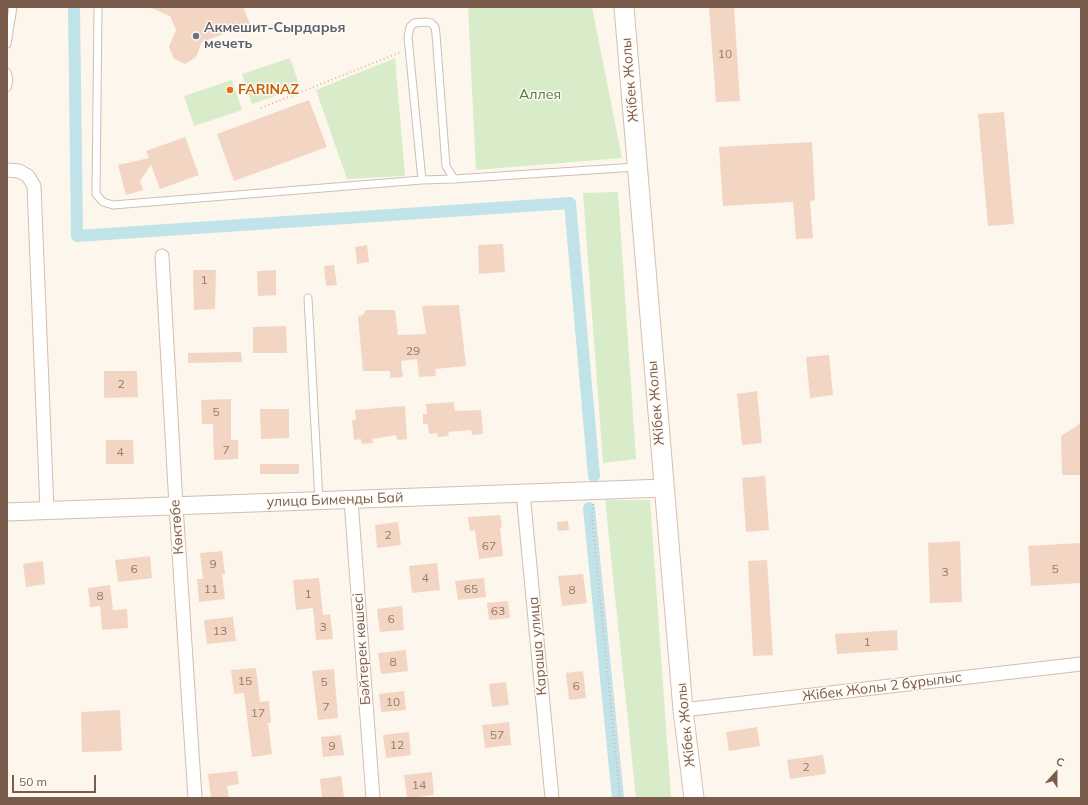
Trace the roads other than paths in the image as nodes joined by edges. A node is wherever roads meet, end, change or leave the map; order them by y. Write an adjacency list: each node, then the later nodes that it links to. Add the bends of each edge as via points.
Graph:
1 (13, 7): 4 (lane)
2 (98, 7): 10 (lane, via 96,194 103,202 113,205)
3 (624, 7): 7 (main road, Жібек Жолы)
4 (7, 44)
5 (7, 72): 6 (lane)
6 (7, 88)
7 (637, 167): 9 (lane); 13 (main road, Жібек Жолы)
8 (7, 170): 18 (street, via 19,171 28,176 34,186)
9 (454, 179): 10 (lane); 10 (lane, via 446,166 435,27 427,22 414,23 410,27 408,37)
10 (422, 180)
11 (162, 256): 17 (street, Көктөбе)
12 (308, 298): 16 (lane)
13 (664, 488): 14 (street, улица Бименды Бай); 21 (main road, Жібек Жолы)
14 (523, 493): 15 (street, улица Бименды Бай); 24 (street, Караша улица)
15 (351, 500): 16 (street, улица Бименды Бай); 23 (street, Бәйтерек көшесі)
16 (319, 501): 17 (street, улица Бименды Бай)
17 (176, 506): 18 (street, улица Бименды Бай); 22 (street, Көктөбе)
18 (47, 510): 19 (street, улица Бименды Бай)
19 (7, 512)
20 (1081, 664): 21 (street, Жібек Жолы 2 бұрылыс)
21 (683, 710): 25 (main road, Жібек Жолы)
22 (195, 798)
23 (373, 798)
24 (552, 798)
25 (694, 798)

